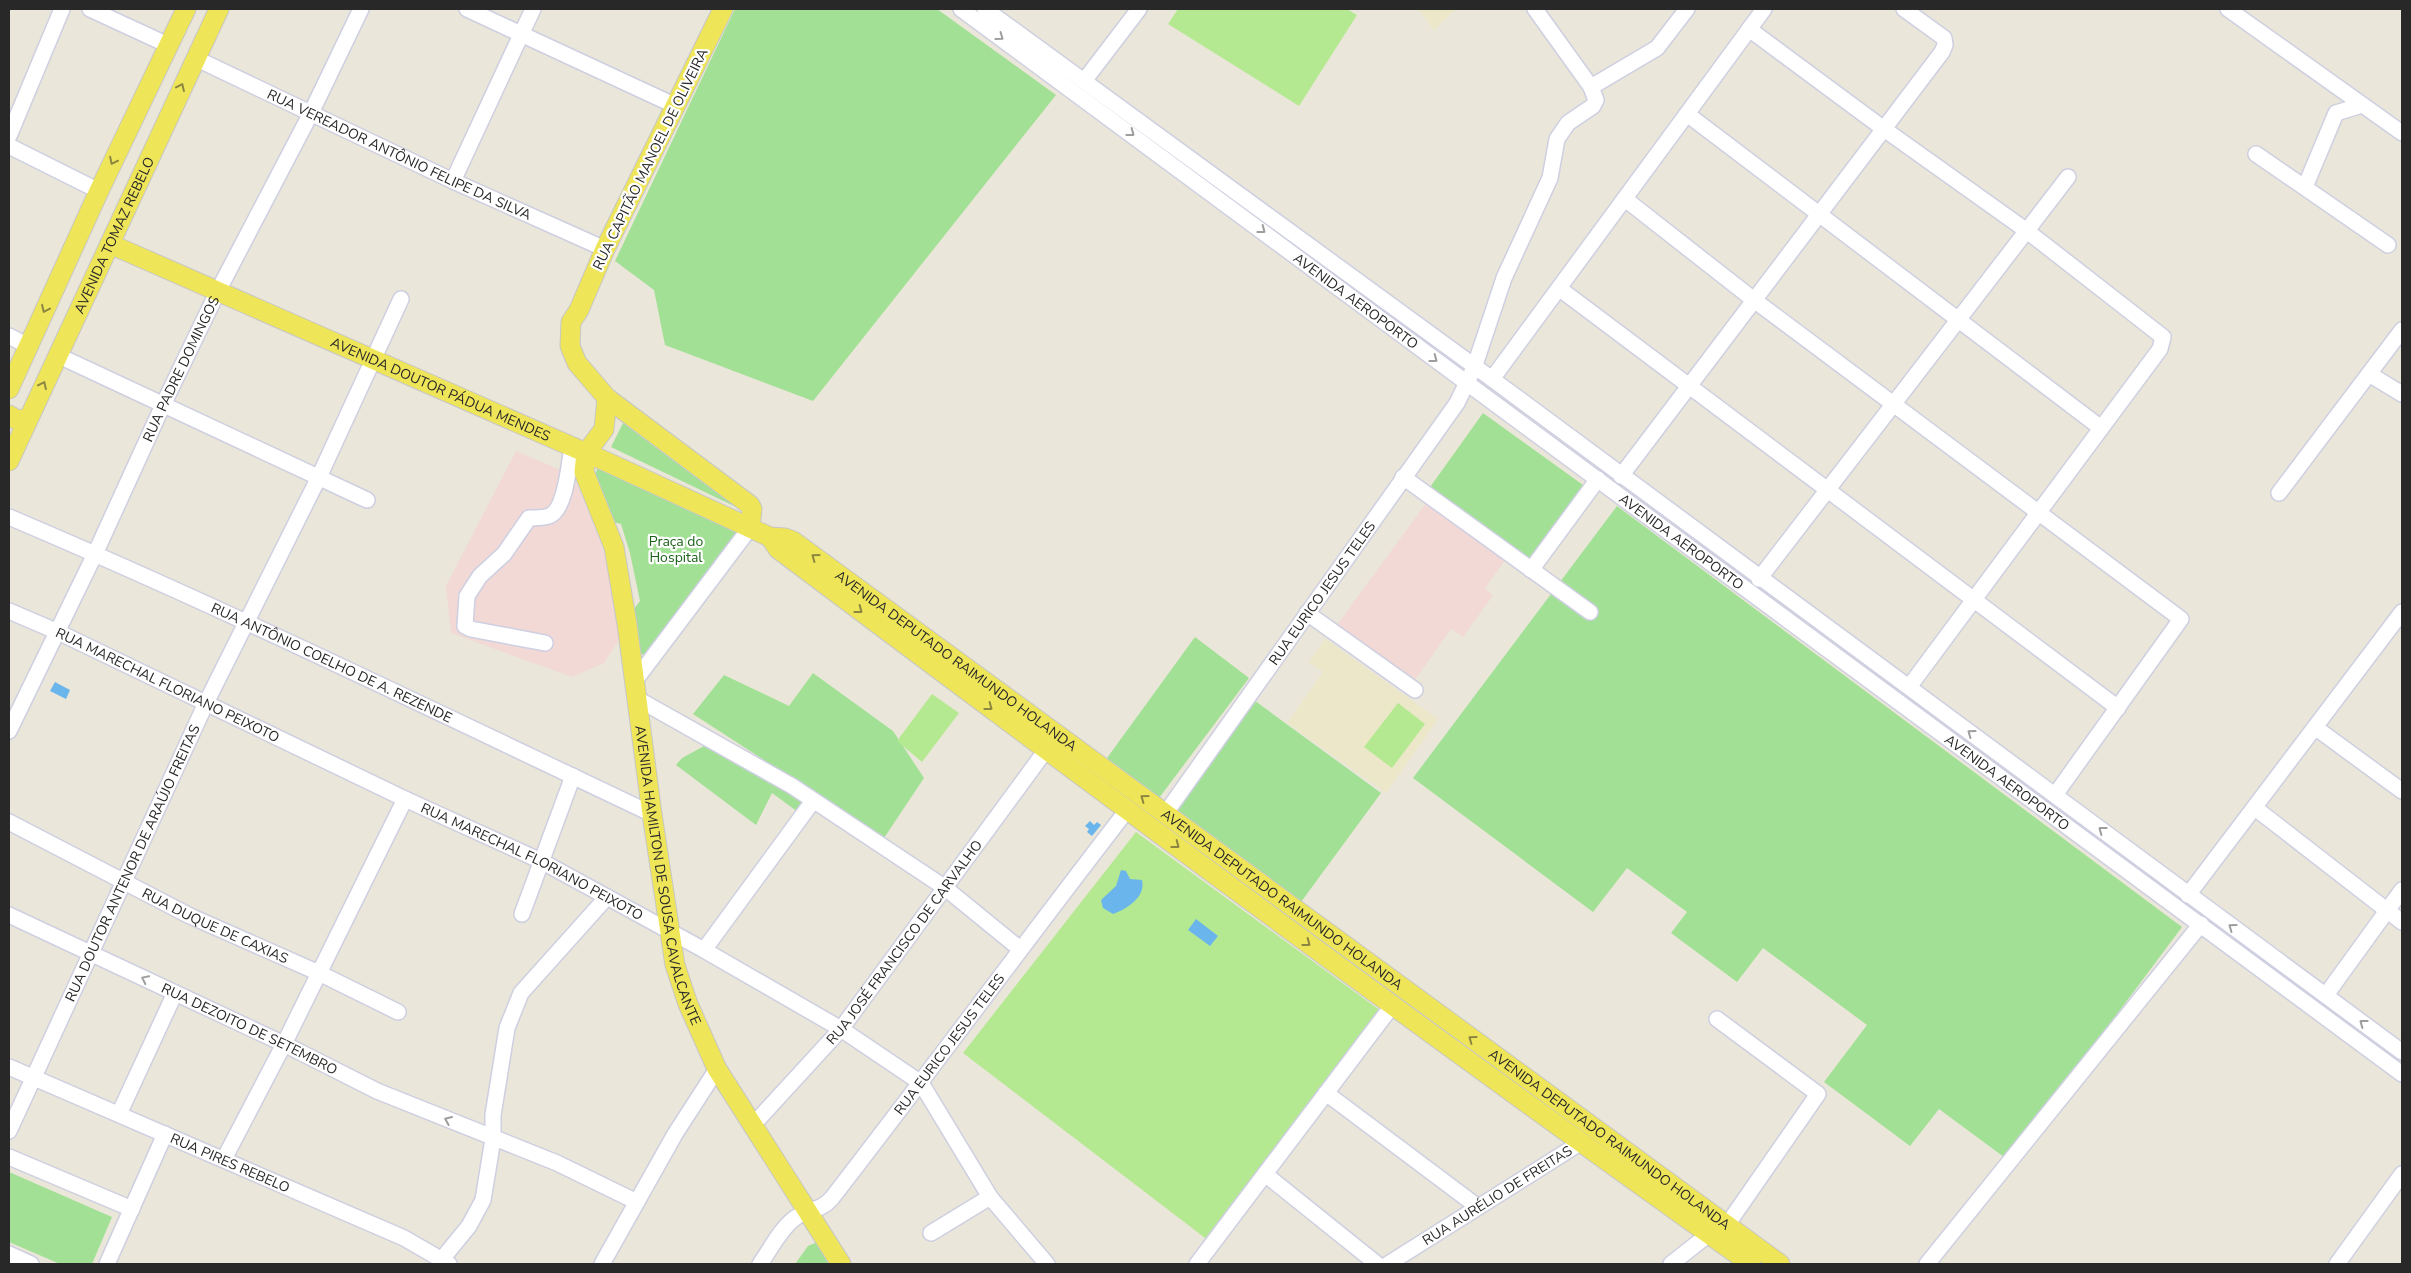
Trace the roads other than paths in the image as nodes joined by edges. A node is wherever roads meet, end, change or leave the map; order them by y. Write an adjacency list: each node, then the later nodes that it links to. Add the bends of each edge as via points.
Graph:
1 (62, 9): 31 (street)
2 (90, 9): 19 (street)
3 (186, 9): 19 (main road)
4 (219, 9): 20 (main road, AVENIDA TOMAZ REBELO)
5 (361, 9): 25 (street, RUA PADRE DOMINGOS)
6 (467, 9): 18 (street)
7 (533, 9): 18 (street)
8 (723, 9): 24 (main road, RUA CAPITÃO MANOEL DE OLIVEIRA)
9 (960, 9): 57 (street, AVENIDA AEROPORTO, one-way to 57)
10 (985, 9): 21 (street, AVENIDA AEROPORTO)
11 (1139, 9): 21 (street)
12 (1535, 9): 22 (street)
13 (1688, 9): 22 (street, RUA EURICO JESUS TELES, via 1657,48)
14 (1764, 9): 17 (street)
15 (1904, 9): 28 (street, via 1944,38 1945,45)
16 (2228, 9): 23 (street)
17 (1749, 28): 26 (street); 28 (street)
18 (520, 35): 24 (street); 35 (street)
19 (168, 45): 27 (main road)
20 (195, 58): 25 (street, RUA VEREADOR ANTÔNIO FELIPE DA SILVA); 29 (main road, AVENIDA TOMAZ REBELO, one-way to 20)
21 (1084, 81): 54 (street, AVENIDA AEROPORTO)
22 (1594, 94): 54 (street, RUA EURICO JESUS TELES, via 1592,107 1568,123 1557,139 1550,178 1504,278)
23 (2362, 104): 30 (street); 36 (street, via 2336,114)
24 (676, 106): 43 (main road, RUA CAPITÃO MANOEL DE OLIVEIRA)
25 (312, 113): 35 (street, RUA VEREADOR ANTÔNIO FELIPE DA SILVA); 45 (street, RUA PADRE DOMINGOS)
26 (1687, 114): 38 (street); 39 (street)
27 (134, 117): 29 (main road); 37 (main road, one-way to 37)
28 (1884, 130): 39 (street); 40 (street)
29 (161, 131): 41 (main road, AVENIDA TOMAZ REBELO)
30 (2402, 133)
31 (9, 136)
32 (9, 146): 37 (street)
33 (2256, 154): 36 (street)
34 (2068, 177): 40 (street)
35 (453, 181): 43 (street, RUA VEREADOR ANTÔNIO FELIPE DA SILVA)
36 (2305, 187): 42 (street)
37 (99, 190): 51 (main road, one-way to 51)
38 (1624, 200): 44 (street); 47 (street)
39 (1820, 214): 47 (street); 48 (street)
40 (2027, 231): 48 (street); 68 (street, via 2163,337 2160,349)
41 (110, 244): 45 (main road, AVENIDA DOUTOR PÁDUA MENDES); 52 (main road, AVENIDA TOMAZ REBELO)
42 (2388, 245)
43 (605, 249): 61 (main road, RUA CAPITÃO MANOEL DE OLIVEIRA, via 580,310 577,362)
44 (1560, 288): 56 (street); 58 (street)
45 (217, 293): 53 (main road, AVENIDA DOUTOR PÁDUA MENDES); 63 (street, RUA PADRE DOMINGOS)
46 (401, 299): 53 (street, RUA DOUTOR ANTENOR DE ARAÚJO FREITAS)
47 (1754, 300): 58 (street); 62 (street)
48 (1958, 320): 62 (street); 68 (street)
49 (2402, 330): 55 (street)
50 (9, 336): 51 (street)
51 (28, 346): 59 (main road)
52 (57, 356): 63 (street); 66 (main road, AVENIDA TOMAZ REBELO, one-way to 52)
53 (374, 361): 70 (main road, AVENIDA DOUTOR PÁDUA MENDES); 72 (street, RUA DOUTOR ANTENOR DE ARAÚJO FREITAS)
54 (1474, 368): 56 (street, AVENIDA AEROPORTO); 57 (street, RUA EURICO JESUS TELES)
55 (2369, 374): 60 (street); 76 (street)
56 (1492, 380): 71 (street, AVENIDA AEROPORTO)
57 (1468, 384): 73 (street, RUA EURICO JESUS TELES); 74 (street, AVENIDA AEROPORTO)
58 (1690, 385): 71 (street); 75 (street)
59 (9, 389)
60 (2402, 394)
61 (607, 398): 65 (main road); 67 (main road)
62 (1893, 404): 75 (street); 78 (street)
63 (162, 405): 72 (street); 82 (street, RUA PADRE DOMINGOS)
64 (9, 415): 66 (main road)
65 (630, 417): 67 (main road); 80 (main road, via 746,501 752,509)
66 (27, 420): 69 (main road, AVENIDA TOMAZ REBELO)
67 (604, 428): 70 (main road)
68 (2101, 428): 78 (street)
69 (11, 449)
70 (579, 450): 80 (main road, AVENIDA DOUTOR PÁDUA MENDES); 92 (street, via 555,512 550,516 529,518 504,554 480,576 467,596 465,626); 94 (main road, AVENIDA HAMILTON DE SOUSA CAVALCANTE, via 584,472 614,547)
71 (1621, 476): 84 (street, AVENIDA AEROPORTO)
72 (319, 477): 77 (street); 90 (street, RUA DOUTOR ANTENOR DE ARAÚJO FREITAS)
73 (1403, 477): 83 (street); 89 (street, RUA EURICO JESUS TELES)
74 (1598, 479): 83 (street); 121 (street, AVENIDA AEROPORTO)
75 (1828, 489): 84 (street); 85 (street)
76 (2279, 493)
77 (367, 500)
78 (2038, 513): 85 (street); 97 (street, via 2181,619)
79 (9, 517): 82 (street, RUA ANTÔNIO COELHO DE A. REZENDE)
80 (750, 528): 81 (main road, AVENIDA DOUTOR PÁDUA MENDES); 94 (street)
81 (778, 541): 100 (main road, AVENIDA DEPUTADO RAIMUNDO HOLANDA, one-way to 100); 109 (main road, AVENIDA DEPUTADO RAIMUNDO HOLANDA, one-way to 81, via 814,556)
82 (95, 554): 90 (street, RUA ANTÔNIO COELHO DE A. REZENDE); 91 (street, RUA PADRE DOMINGOS)
83 (1531, 570): 87 (street)
84 (1759, 579): 93 (street, AVENIDA AEROPORTO)
85 (1975, 598): 93 (street); 97 (street)
86 (9, 611): 91 (street, RUA MARECHAL FLORIANO PEIXOTO)
87 (1590, 612)
88 (2402, 612): 98 (street)
89 (1307, 613): 95 (street); 109 (street, RUA EURICO JESUS TELES)
90 (246, 624): 96 (street, RUA DOUTOR ANTENOR DE ARAÚJO FREITAS); 101 (street, RUA ANTÔNIO COELHO DE A. REZENDE)
91 (58, 632): 96 (street, RUA MARECHAL FLORIANO PEIXOTO); 99 (street, RUA PADRE DOMINGOS)
92 (545, 644)
93 (1909, 687): 103 (street, AVENIDA AEROPORTO, one-way to 93)
94 (635, 690): 105 (street); 108 (main road, AVENIDA HAMILTON DE SOUSA CAVALCANTE)
95 (1415, 690)
96 (206, 702): 104 (street, RUA MARECHAL FLORIANO PEIXOTO); 112 (street, RUA DOUTOR ANTENOR DE ARAÚJO FREITAS)
97 (2118, 708): 103 (street)
98 (2316, 728): 102 (street); 106 (street)
99 (9, 731)
100 (1046, 750): 107 (main road, AVENIDA DEPUTADO RAIMUNDO HOLANDA); 113 (street, RUA JOSÉ FRANCISCO DE CARVALHO)
101 (573, 776): 108 (street, RUA ANTÔNIO COELHO DE A. REZENDE); 111 (street)
102 (2402, 791)
103 (2055, 794): 115 (street, AVENIDA AEROPORTO, one-way to 103)
104 (406, 799): 111 (street, RUA MARECHAL FLORIANO PEIXOTO); 128 (street)
105 (813, 801): 113 (street); 124 (street)
106 (2254, 808): 115 (street); 117 (street)
107 (1128, 809): 123 (street, RUA EURICO JESUS TELES); 127 (main road, AVENIDA DEPUTADO RAIMUNDO HOLANDA, one-way to 127)
108 (652, 814): 122 (main road, AVENIDA HAMILTON DE SOUSA CAVALCANTE)
109 (1165, 814): 125 (main road, AVENIDA DEPUTADO RAIMUNDO HOLANDA)
110 (9, 822): 112 (street, RUA DUQUE DE CAXIAS)
111 (541, 861): 116 (street, RUA MARECHAL FLORIANO PEIXOTO); 119 (street)
112 (125, 881): 126 (street, RUA DOUTOR ANTENOR DE ARAÚJO FREITAS); 128 (street, RUA DUQUE DE CAXIAS, via 190,916)
113 (944, 888): 123 (street); 134 (street, RUA JOSÉ FRANCISCO DE CARVALHO)
114 (2402, 890): 117 (street)
115 (2188, 895): 130 (street, AVENIDA AEROPORTO, one-way to 115)
116 (607, 897): 122 (street, RUA MARECHAL FLORIANO PEIXOTO); 147 (street, via 521,993 507,1028 493,1115)
117 (2387, 910): 120 (street); 130 (street)
118 (9, 914): 126 (street, RUA DEZOITO DE SETEMBRO)
119 (522, 914)
120 (2402, 922)
121 (2201, 924): 139 (street, AVENIDA AEROPORTO); 175 (street)
122 (669, 932): 124 (street, RUA MARECHAL FLORIANO PEIXOTO); 138 (main road, AVENIDA HAMILTON DE SOUSA CAVALCANTE, via 675,965 688,1004)
123 (1020, 949): 141 (street, RUA EURICO JESUS TELES)
124 (704, 950): 134 (street, RUA MARECHAL FLORIANO PEIXOTO)
125 (1352, 951): 127 (main road); 158 (main road, AVENIDA DEPUTADO RAIMUNDO HOLANDA, one-way to 125)
126 (91, 953): 129 (street, RUA DEZOITO DE SETEMBRO, one-way to 126); 140 (street, RUA DOUTOR ANTENOR DE ARAÚJO FREITAS)
127 (1338, 966): 131 (main road, AVENIDA DEPUTADO RAIMUNDO HOLANDA)
128 (319, 974): 132 (street, RUA DUQUE DE CAXIAS); 135 (street)
129 (175, 993): 135 (street, RUA DEZOITO DE SETEMBRO); 143 (street)
130 (2326, 995): 136 (street, AVENIDA AEROPORTO, one-way to 130)
131 (1392, 1006): 142 (street); 148 (main road, AVENIDA DEPUTADO RAIMUNDO HOLANDA)
132 (398, 1012)
133 (1717, 1019): 158 (street, via 1818,1094)
134 (841, 1029): 141 (street, RUA MARECHAL FLORIANO PEIXOTO); 144 (street, RUA JOSÉ FRANCISCO DE CARVALHO)
135 (284, 1044): 147 (street, RUA DEZOITO DE SETEMBRO, one-way to 135, via 377,1091); 150 (street)
136 (2402, 1052)
137 (9, 1067): 140 (street, RUA PIRES REBELO)
138 (718, 1069): 144 (main road, AVENIDA HAMILTON DE SOUSA CAVALCANTE); 154 (street, via 675,1134)
139 (2402, 1074)
140 (33, 1078): 143 (street, RUA PIRES REBELO); 145 (street, RUA DOUTOR ANTENOR DE ARAÚJO FREITAS)
141 (921, 1083): 153 (street, RUA MARECHAL FLORIANO PEIXOTO); 157 (street, RUA EURICO JESUS TELES, via 825,1206)
142 (1326, 1093): 151 (street); 155 (street)
143 (119, 1114): 146 (street, RUA PIRES REBELO)
144 (752, 1126): 157 (main road, AVENIDA HAMILTON DE SOUSA CAVALCANTE)
145 (9, 1131)
146 (165, 1134): 150 (street, RUA PIRES REBELO); 156 (street)
147 (493, 1139): 154 (street, RUA DEZOITO DE SETEMBRO, via 565,1167); 162 (street, via 483,1200)
148 (1580, 1143): 155 (street, RUA AURÉLIO DE FREITAS); 160 (main road, AVENIDA DEPUTADO RAIMUNDO HOLANDA)
149 (9, 1157): 156 (street)
150 (224, 1159): 162 (street, RUA PIRES REBELO, via 404,1238)
151 (1265, 1174): 169 (street); 170 (street)
152 (2402, 1174): 176 (street)
153 (990, 1196): 159 (street); 168 (street, RUA MARECHAL FLORIANO PEIXOTO)
154 (638, 1202): 165 (street)
155 (1478, 1208): 171 (street, RUA AURÉLIO DE FREITAS)
156 (132, 1209): 164 (street)
157 (807, 1211): 166 (street, RUA EURICO JESUS TELES, via 794,1218); 167 (main road, AVENIDA HAMILTON DE SOUSA CAVALCANTE)
158 (1727, 1225): 174 (main road, AVENIDA DEPUTADO RAIMUNDO HOLANDA)
159 (932, 1234)
160 (1709, 1234): 172 (street); 173 (main road, AVENIDA DEPUTADO RAIMUNDO HOLANDA)
161 (9, 1254): 163 (street)
162 (445, 1262)
163 (31, 1264)
164 (107, 1264)
165 (602, 1264)
166 (760, 1264)
167 (841, 1264)
168 (1047, 1264)
169 (1197, 1264)
170 (1377, 1264)
171 (1388, 1264)
172 (1671, 1264)
173 (1751, 1264)
174 (1780, 1264)
175 (1928, 1264)
176 (2337, 1264)

